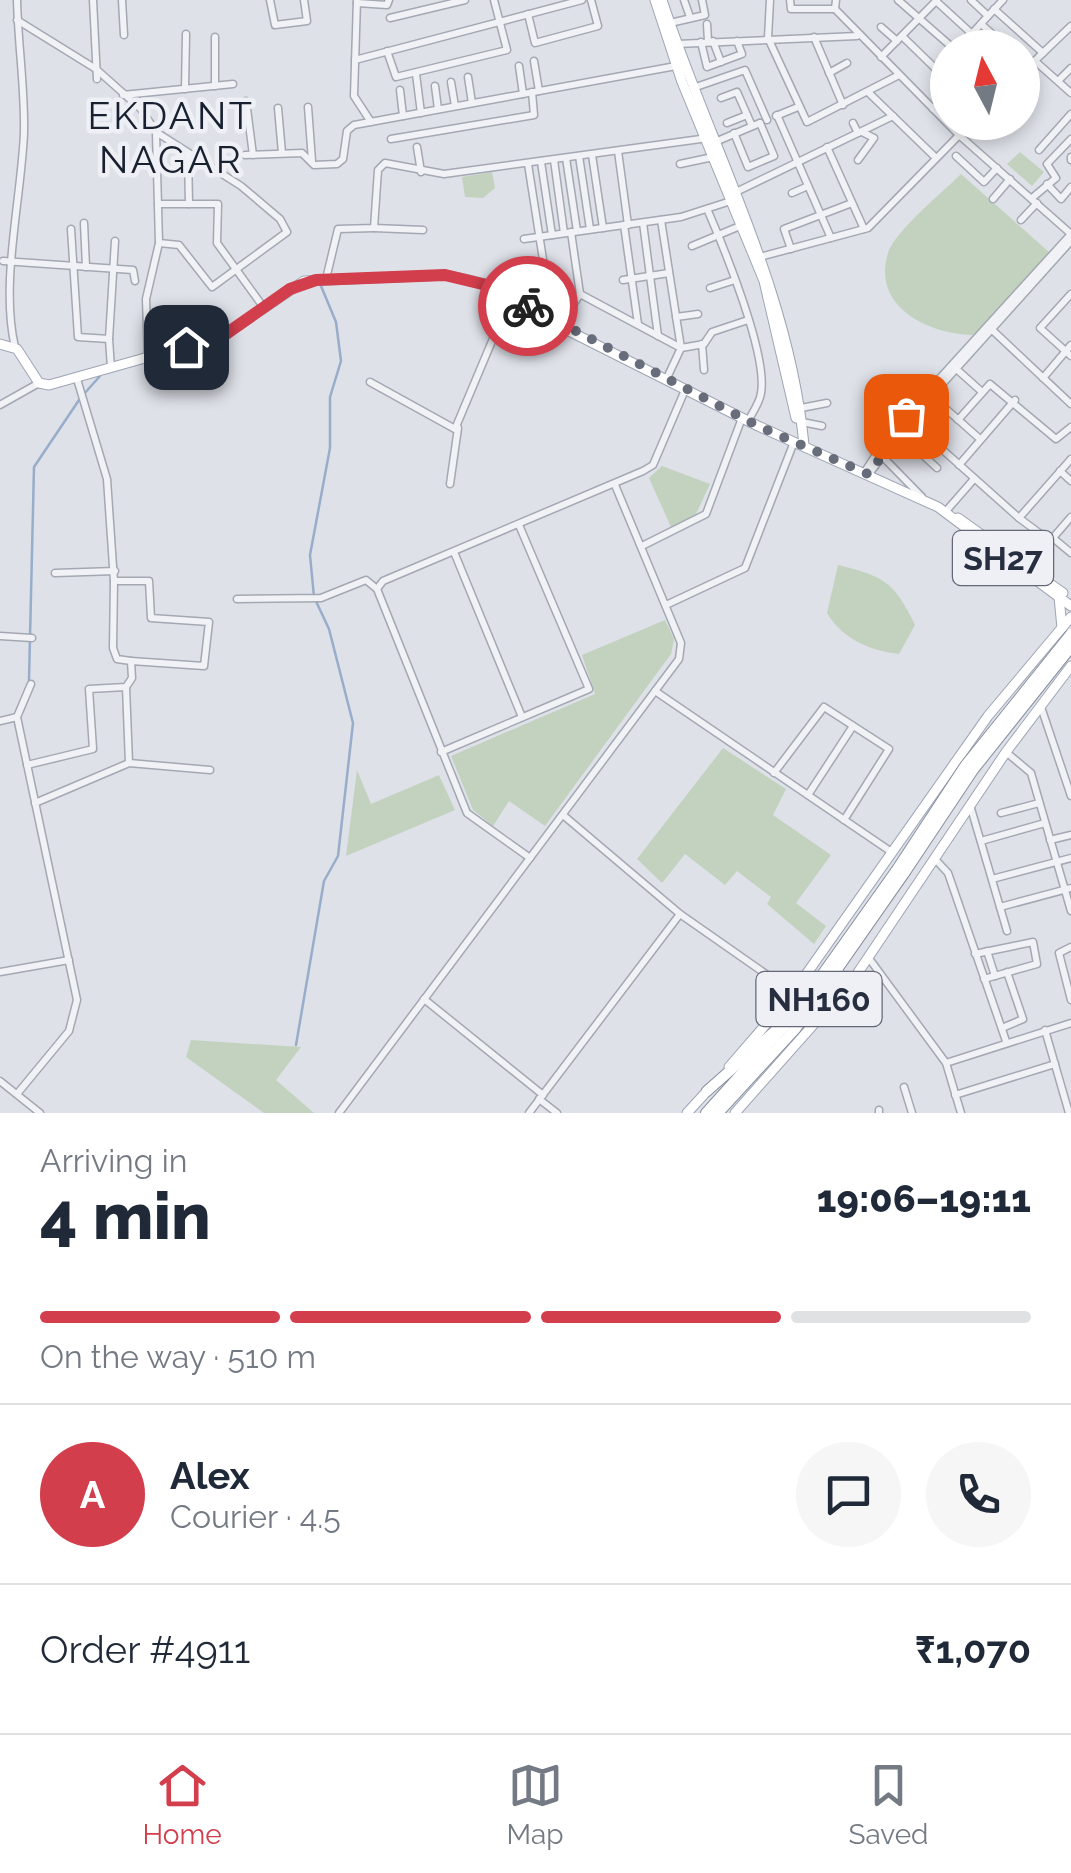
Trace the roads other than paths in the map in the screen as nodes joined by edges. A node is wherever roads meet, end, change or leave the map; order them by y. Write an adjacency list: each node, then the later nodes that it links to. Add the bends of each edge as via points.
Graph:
1 (16, 0): 30 (street)
2 (93, 0): 64 (street)
3 (122, 0): 43 (street)
4 (270, 0): 5 (street, via 276,25 307,21)
5 (304, 0)
6 (389, 0): 21 (street, via 377,6)
7 (412, 0): 24 (street)
8 (460, 0): 24 (street)
9 (494, 0): 31 (street)
10 (582, 0): 25 (street)
11 (591, 0): 25 (street, via 598,26 535,43)
12 (659, 0): 32 (main road); 58 (main road)
13 (684, 0): 27 (street)
14 (702, 0): 27 (street, via 705,14)
15 (770, 0): 47 (street)
16 (790, 0): 22 (street, via 791,9)
17 (898, 0): 28 (street)
18 (970, 0): 26 (street)
19 (936, 1): 28 (street); 38 (street)
20 (1001, 1): 23 (street)
21 (357, 2): 56 (street)
22 (836, 4): 44 (street)
23 (994, 9): 26 (street); 54 (street)
24 (416, 12): 29 (street)
25 (528, 14): 31 (street)
26 (988, 16): 34 (street)
27 (690, 17): 32 (street)
28 (920, 17): 37 (street); 48 (street)
29 (390, 18)
30 (17, 20): 64 (street); 170 (street, via 24,137)
31 (499, 22): 53 (street); 67 (street, via 507,50)
32 (670, 22): 52 (main road)
33 (707, 24): 50 (street)
34 (981, 24): 39 (street); 40 (street)
35 (1071, 26): 42 (street)
36 (882, 27): 48 (street)
37 (935, 30)
38 (970, 30)
39 (976, 30)
40 (988, 30)
41 (186, 34): 76 (street)
42 (1062, 34): 51 (street); 54 (street)
43 (124, 35)
44 (858, 36): 46 (street); 55 (street)
45 (216, 37): 74 (street)
46 (814, 37): 47 (street); 66 (street)
47 (768, 38): 49 (street); 90 (street)
48 (899, 39): 55 (street); 61 (street)
49 (737, 40): 50 (street); 59 (street, via 742,54)
50 (708, 41): 52 (street); 59 (street); 59 (street, via 707,68)
51 (1071, 43)
52 (677, 44): 58 (main road)
53 (388, 51): 56 (street); 67 (street, via 396,77)
54 (1042, 54)
55 (881, 58): 68 (street)
56 (355, 60): 100 (street, via 354,99)
57 (534, 62): 79 (street)
58 (678, 62): 77 (main road); 79 (street); 108 (main road)
59 (721, 62)
60 (847, 63): 66 (street)
61 (930, 64)
62 (1040, 65): 71 (street)
63 (519, 66): 82 (street)
64 (96, 68): 69 (street); 83 (street)
65 (1071, 69): 71 (street)
66 (829, 73): 87 (street)
67 (416, 74): 94 (street)
68 (899, 75): 80 (street); 91 (street)
69 (97, 78)
70 (468, 78): 86 (street)
71 (1058, 81): 81 (street)
72 (451, 82): 89 (street)
73 (233, 84): 74 (street)
74 (215, 86): 76 (street)
75 (435, 86): 93 (street)
76 (184, 89): 83 (street)
77 (692, 89): 102 (street, via 745,70); 108 (main road)
78 (400, 90): 98 (street)
79 (535, 92): 82 (street); 107 (street, via 533,115)
80 (868, 92): 87 (street); 99 (street)
81 (1071, 93)
82 (523, 94): 86 (street)
83 (122, 95): 104 (street)
84 (721, 98): 96 (street, via 736,92)
85 (246, 100): 116 (street, via 249,155)
86 (472, 103): 89 (street)
87 (842, 105): 90 (street, via 808,122)
88 (308, 106): 126 (street)
89 (455, 106): 93 (street)
90 (798, 106): 97 (street)
91 (930, 107)
92 (278, 108): 116 (street)
93 (438, 110): 94 (street)
94 (421, 112): 98 (street)
95 (1071, 114): 114 (street)
96 (747, 115): 101 (street); 102 (street)
97 (777, 115): 102 (street); 130 (street)
98 (404, 116): 100 (street)
99 (893, 116): 105 (street); 123 (street)
100 (371, 122): 126 (street, via 348,129 340,163)
101 (727, 123)
102 (759, 123): 106 (street); 106 (street, via 774,156 748,167)
103 (853, 123): 105 (street)
104 (156, 132): 118 (street); 142 (street)
105 (860, 132): 113 (street); 125 (street, via 874,138)
106 (734, 134): 108 (street)
107 (391, 139)
108 (711, 139): 115 (street); 121 (main road); 138 (main road)
109 (1071, 139): 134 (street, via 1047,164 1056,173)
110 (954, 140): 123 (street)
111 (965, 140): 131 (street)
112 (417, 147): 132 (street)
113 (828, 147): 130 (street); 141 (street)
114 (1039, 150)
115 (618, 151): 117 (street); 150 (street)
116 (282, 153): 126 (street, via 304,153)
117 (592, 154): 119 (street); 154 (street)
118 (188, 156): 143 (street); 174 (street, via 241,186 285,226 284,236)
119 (580, 156): 122 (street); 157 (street)
120 (956, 156): 131 (street, via 984,182)
121 (713, 157): 129 (street); 138 (main road)
122 (566, 158): 124 (street); 158 (street)
123 (936, 158): 155 (street)
124 (554, 160): 127 (street); 158 (street)
125 (858, 160)
126 (312, 162)
127 (541, 162): 128 (street); 159 (street)
128 (528, 164): 132 (street); 161 (street)
129 (680, 164)
130 (798, 164): 135 (street); 138 (street)
131 (997, 168): 133 (street)
132 (420, 172): 153 (street, via 389,162 380,166)
133 (1010, 180): 139 (street); 140 (street)
134 (1047, 184): 136 (street, via 1061,198); 140 (street)
135 (808, 186): 137 (street); 145 (street)
136 (1071, 188)
137 (792, 193)
138 (735, 197): 144 (street); 151 (main road); 169 (main road)
139 (993, 199)
140 (1034, 200): 147 (street); 164 (street)
141 (852, 203): 145 (street); 155 (street)
142 (158, 204): 143 (street); 166 (street)
143 (189, 204): 174 (street, via 218,204 218,243)
144 (708, 211): 146 (street); 160 (street)
145 (821, 216): 163 (street); 168 (street, via 784,229)
146 (661, 220): 148 (street); 175 (street)
147 (1021, 220)
148 (643, 223): 150 (street); 176 (street)
149 (84, 224): 172 (street)
150 (626, 225): 154 (street); 178 (street)
151 (740, 226): 160 (street); 169 (main road)
152 (71, 228): 171 (street)
153 (374, 228): 156 (street); 177 (street, via 338,229)
154 (604, 228): 157 (street)
155 (864, 229): 163 (street)
156 (423, 230)
157 (590, 230): 158 (street)
158 (571, 232): 159 (street); 183 (street)
159 (552, 235): 161 (street)
160 (718, 235): 167 (street); 179 (street)
161 (539, 236): 162 (street); 181 (street)
162 (524, 238)
163 (830, 238): 168 (street)
164 (1070, 240): 192 (street)
165 (115, 241): 173 (street)
166 (159, 243): 174 (street, via 179,245 210,287); 199 (street, via 146,299)
167 (692, 246)
168 (791, 249): 169 (street)
169 (758, 257): 215 (main road); 219 (main road)
170 (3, 261): 171 (street); 195 (street)
171 (75, 267): 172 (street); 194 (street, via 77,337)
172 (86, 268): 173 (street)
173 (112, 270): 180 (street, via 134,271); 194 (street)
174 (237, 271): 186 (street)
175 (669, 273): 176 (street); 188 (street)
176 (650, 276): 178 (street); 193 (street)
177 (326, 279): 185 (main road, SH27 / SH27, via 445,275); 186 (main road, SH27 / SH27, via 304,281)
178 (628, 279): 190 (street)
179 (734, 280): 182 (street); 189 (street)
180 (135, 281)
181 (546, 285)
182 (710, 288)
183 (580, 294): 190 (street); 191 (street)
184 (1071, 294): 198 (street, via 1040,328)
185 (511, 296): 191 (main road, SH27 / SH27); 220 (street)
186 (264, 308): 199 (main road, SH27 / SH27, via 223,336)
187 (698, 314): 188 (street)
188 (676, 318): 197 (street)
189 (748, 320): 196 (street, via 715,330); 217 (street, via 762,390)
190 (638, 325): 193 (street)
191 (560, 326): 205 (main road, SH27 / SH27)
192 (990, 328): 201 (street); 203 (street)
193 (658, 336): 197 (street)
194 (108, 340): 200 (street)
195 (7, 342): 207 (main road)
196 (702, 344): 197 (street); 202 (street)
197 (681, 348): 205 (street)
198 (1069, 351): 203 (street)
199 (148, 358): 200 (main road, SH27 / SH27)
200 (111, 368): 204 (main road, SH27 / SH27)
201 (954, 368): 209 (street); 210 (street)
202 (704, 370)
203 (1043, 378): 213 (street)
204 (77, 379): 207 (main road, SH27 / SH27); 247 (street, via 107,479)
205 (666, 380): 208 (main road, SH27 / SH27)
206 (370, 382): 220 (street)
207 (39, 384): 214 (street)
208 (686, 390): 217 (main road, SH27 / SH27); 235 (street, via 653,465)
209 (982, 391): 211 (street, via 990,384); 218 (street)
210 (929, 394): 216 (street); 218 (street)
211 (1015, 400): 222 (street, via 1056,438); 224 (street)
212 (826, 402): 215 (street)
213 (1071, 404)
214 (0, 405)
215 (800, 408): 219 (main road)
216 (908, 418): 223 (street); 228 (street); 231 (street)
217 (745, 420): 225 (main road, SH27 / SH27); 242 (street, via 706,514)
218 (958, 420): 224 (street)
219 (802, 425): 221 (street); 225 (main road)
220 (458, 426): 234 (street)
221 (822, 426)
222 (1071, 427)
223 (899, 433): 226 (street); 229 (street)
224 (980, 439): 228 (street)
225 (799, 444): 231 (main road, SH27 / SH27); 252 (street, via 745,568)
226 (882, 455): 231 (street); 236 (street)
227 (1071, 459): 230 (street)
228 (959, 465): 232 (street)
229 (937, 468)
230 (1060, 471): 233 (street); 238 (street)
231 (866, 474): 236 (main road, SH27 / SH27)
232 (974, 478): 237 (street); 238 (street)
233 (1071, 481)
234 (450, 484)
235 (615, 486): 240 (street); 242 (street)
236 (925, 500): 237 (main road, SH27 / SH27)
237 (943, 508): 245 (main road, SH27 / SH27)
238 (1019, 518): 241 (street)
239 (1071, 518): 241 (street)
240 (519, 525): 243 (street); 266 (street, via 588,689)
241 (1052, 540): 244 (street); 245 (street)
242 (642, 546): 252 (street)
243 (454, 552): 248 (street, via 383,581); 266 (street)
244 (1071, 553)
245 (1026, 570): 249 (main road, SH27 / SH27); 251 (main road)
246 (55, 573): 247 (street)
247 (115, 576): 258 (street, via 113,648 117,660); 258 (street, via 148,581 151,618 209,622 204,666)
248 (378, 589): 250 (street, via 366,580 321,598); 270 (street)
249 (1059, 597): 251 (main road, SH27 / SH27); 254 (main road)
250 (237, 598)
251 (1071, 602)
252 (666, 604): 262 (street, via 681,652)
253 (1071, 616): 254 (main road)
254 (1066, 631): 264 (main road); 293 (highway, NH160, bridge, via 965,766)
255 (0, 636): 256 (street)
256 (32, 638)
257 (1071, 647): 293 (highway, NH160, bridge)
258 (131, 660): 261 (street)
259 (1071, 666): 263 (main road)
260 (31, 684): 265 (street)
261 (126, 687): 272 (street); 273 (street, via 89,689 93,748)
262 (655, 691): 275 (street); 282 (street)
263 (1041, 706): 269 (main road); 277 (street)
264 (995, 707): 269 (main road); 288 (main road)
265 (17, 717): 267 (street); 273 (street)
266 (522, 718): 270 (street)
267 (0, 721)
268 (853, 726): 275 (street, via 824,707); 276 (street); 283 (street, via 890,749)
269 (1022, 731): 271 (main road)
270 (441, 752): 290 (street, via 467,814)
271 (1006, 752): 278 (street, via 1031,773); 280 (main road)
272 (130, 763): 274 (street); 279 (street)
273 (27, 765): 279 (street)
274 (210, 770)
275 (774, 772): 276 (street)
276 (808, 795): 283 (street)
277 (1071, 796)
278 (1039, 803): 281 (street); 284 (street)
279 (35, 804): 304 (street)
280 (970, 804): 286 (street); 289 (main road)
281 (1001, 813)
282 (563, 814): 290 (street); 298 (street)
283 (844, 820): 288 (street)
284 (1044, 823): 286 (street); 287 (street)
285 (1071, 835): 287 (street)
286 (981, 840): 294 (street)
287 (1050, 840): 292 (street)
288 (890, 851): 310 (main road)
289 (933, 857): 302 (street, via 948,873); 303 (main road)
290 (530, 858): 311 (street)
291 (1071, 858): 292 (street)
292 (1056, 862): 294 (street); 295 (street)
293 (901, 872): 307 (highway, NH160); 314 (highway, NH160)
294 (992, 879): 296 (street)
295 (1068, 889): 296 (street); 297 (street)
296 (1000, 907): 299 (street)
297 (1071, 911)
298 (680, 914): 310 (street); 326 (street)
299 (1007, 930)
300 (1071, 947): 312 (street, via 1059,953)
301 (987, 951): 302 (street); 306 (street, via 1033,942 1038,964); 308 (street)
302 (975, 954): 309 (street)
303 (868, 956): 313 (main road); 319 (street)
304 (69, 960): 305 (street); 324 (street, via 75,1021)
305 (0, 972)
306 (1007, 972): 308 (street); 316 (street, via 1023,1020)
307 (839, 973): 313 (main road); 333 (highway, NH160)
308 (994, 976): 309 (street)
309 (984, 979): 316 (street)
310 (793, 993): 323 (main road)
311 (424, 999): 326 (street); 328 (street)
312 (1071, 1000)
313 (825, 1016): 334 (main road)
314 (790, 1020): 323 (highway); 332 (highway, NH160)
315 (1071, 1022): 317 (street)
316 (1001, 1028): 318 (street)
317 (1046, 1030): 318 (street); 320 (street)
318 (1006, 1041): 319 (street)
319 (946, 1064): 325 (street)
320 (1055, 1064): 325 (street); 337 (street)
321 (0, 1080): 324 (street)
322 (904, 1087): 335 (street)
323 (707, 1092): 331 (main road)
324 (17, 1094): 327 (street)
325 (955, 1095): 336 (street)
326 (541, 1097): 329 (street); 330 (street)
327 (40, 1113)
328 (339, 1113)
329 (529, 1113)
330 (557, 1113)
331 (687, 1113)
332 (706, 1113)
333 (718, 1113)
334 (734, 1113)
335 (912, 1113)
336 (961, 1113)
337 (1069, 1113)

